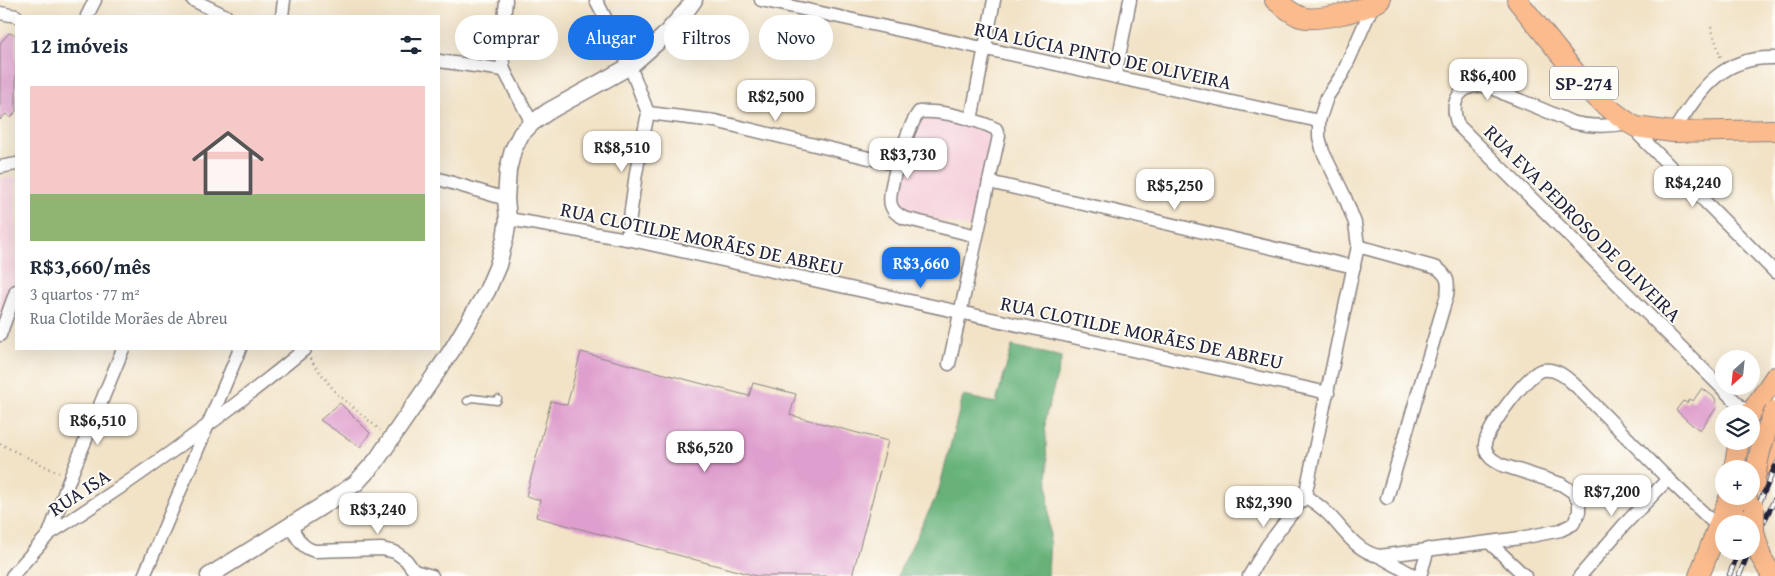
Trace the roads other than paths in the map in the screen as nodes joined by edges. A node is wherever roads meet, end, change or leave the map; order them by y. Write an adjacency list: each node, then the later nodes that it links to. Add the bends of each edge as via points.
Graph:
1 (95, 0): 14 (street)
2 (284, 0): 16 (street)
3 (506, 0): 22 (street, via 501,50)
4 (596, 0): 21 (street)
5 (694, 0): 21 (street, via 663,37)
6 (761, 0): 18 (street, RUA LÚCIA PINTO DE OLIVEIRA)
7 (994, 0): 18 (street)
8 (1130, 0): 23 (street)
9 (1275, 0): 11 (main road, via 1301,17 1334,16)
10 (1517, 0): 28 (main road, SP-274, via 1590,91)
11 (1377, 2): 26 (street, via 1343,73 1327,97)
12 (200, 5): 15 (street)
13 (0, 13): 17 (street)
14 (88, 15)
15 (224, 15)
16 (282, 15)
17 (15, 16)
18 (985, 49): 23 (street, RUA LÚCIA PINTO DE OLIVEIRA); 25 (street)
19 (1775, 58): 30 (street, via 1756,58 1726,69 1698,93)
20 (440, 62): 22 (street)
21 (630, 66): 24 (street); 27 (street)
22 (504, 70): 27 (street)
23 (1115, 77): 26 (street, RUA LÚCIA PINTO DE OLIVEIRA)
24 (648, 112): 32 (street, via 715,121); 39 (street)
25 (971, 120): 32 (street, via 930,111 919,112 913,120); 35 (street, via 996,129 999,136)
26 (1318, 121): 40 (street, via 1322,152 1355,223)
27 (532, 123): 36 (street, via 521,134 513,150)
28 (1632, 125): 30 (main road, SP-274); 42 (street); 54 (street, RUA EVA PEDROSO DE OLIVEIRA, via 1604,127 1571,122 1487,86 1461,92 1453,105 1458,125)
29 (1775, 130): 30 (main road, SP-274)
30 (1673, 132)
31 (15, 164): 33 (street)
32 (898, 165): 38 (street, via 890,203 895,213 923,224)
33 (0, 167)
34 (440, 180): 36 (street)
35 (989, 182): 38 (street); 41 (street)
36 (506, 199): 37 (street)
37 (508, 219): 39 (street, RUA CLOTILDE MORÃES DE ABREU); 64 (street, via 498,266 488,291 376,461 356,483)
38 (976, 236): 44 (street)
39 (627, 239): 44 (street, RUA CLOTILDE MORÃES DE ABREU)
40 (1358, 246): 41 (street); 62 (street, via 1437,268 1446,274 1449,283)
41 (1354, 266): 51 (street)
42 (1775, 272)
43 (15, 294): 45 (street)
44 (960, 311): 49 (street); 51 (street, RUA CLOTILDE MORÃES DE ABREU)
45 (0, 335)
46 (123, 350): 65 (street)
47 (240, 350): 57 (street)
48 (304, 350): 57 (street, RUA ISA)
49 (949, 364)
50 (1775, 377): 55 (main road)
51 (1328, 393): 61 (street)
52 (498, 399): 53 (lane, via 472,398)
53 (467, 401)
54 (1740, 405)
55 (1755, 405)
56 (1775, 411): 83 (main road, bridge, via 1758,456 1754,508 1754,531 1761,557)
57 (208, 425): 65 (street, RUA ISA, via 105,499); 73 (street)
58 (1775, 438): 59 (main road)
59 (1760, 469)
60 (1668, 479): 63 (street); 66 (street, via 1565,376 1549,370 1535,372 1489,434 1485,444 1487,454 1502,465 1561,484 1579,501 1579,512 1573,524 1561,530); 80 (street)
61 (1306, 496): 69 (street, via 1360,548); 76 (street, via 1267,546)
62 (1387, 498)
63 (1715, 517)
64 (290, 525): 71 (street, via 301,544 309,550 382,549 395,552 406,560); 74 (street)
65 (49, 534): 72 (street)
66 (1490, 543): 68 (street); 79 (street)
67 (1715, 546): 81 (main road)
68 (1428, 549): 69 (street); 78 (street)
69 (1379, 556): 77 (street)
70 (1719, 560): 82 (main road)
71 (415, 573): 75 (street)
72 (12, 576)
73 (144, 576)
74 (209, 576)
75 (432, 576)
76 (1249, 576)
77 (1415, 576)
78 (1420, 576)
79 (1526, 576)
80 (1580, 576)
81 (1699, 576)
82 (1712, 576)
83 (1772, 576)

